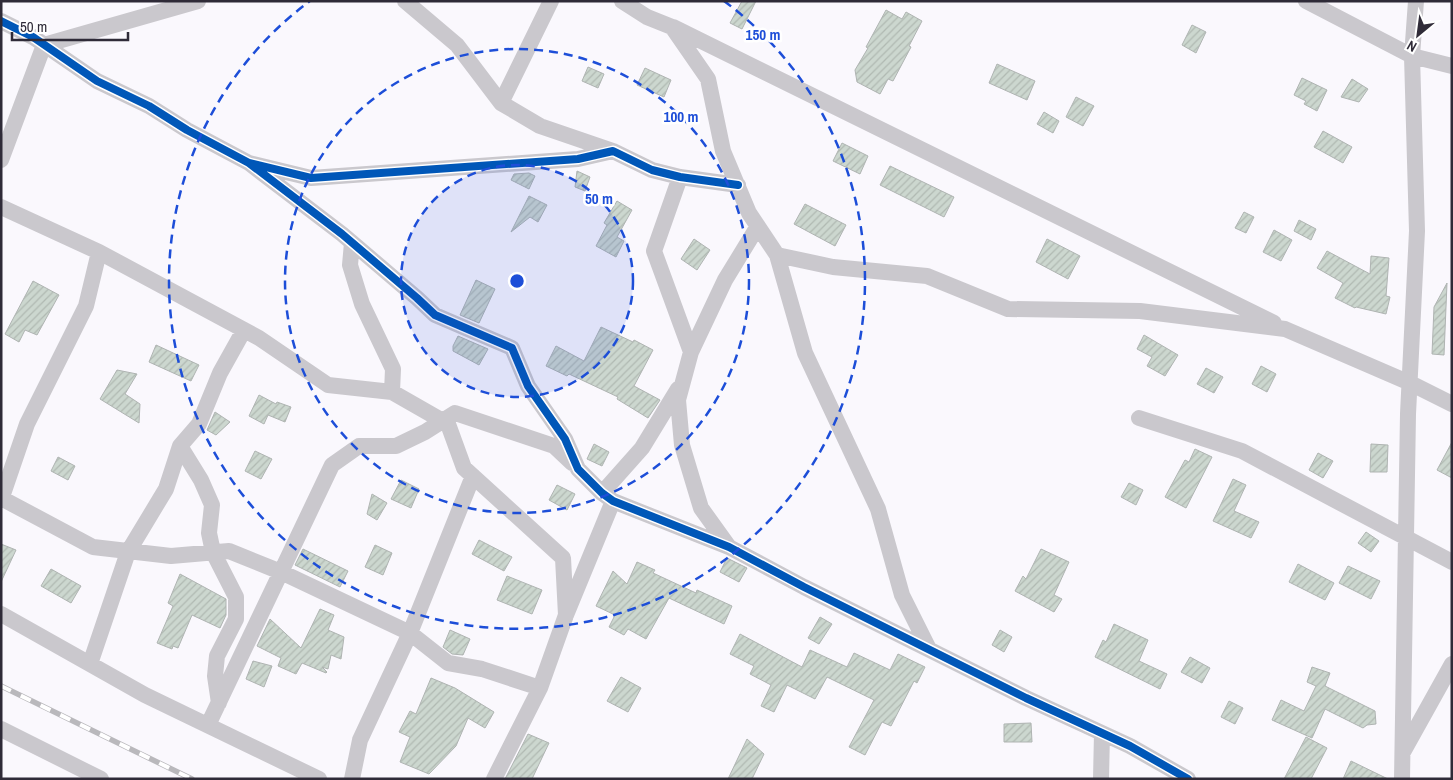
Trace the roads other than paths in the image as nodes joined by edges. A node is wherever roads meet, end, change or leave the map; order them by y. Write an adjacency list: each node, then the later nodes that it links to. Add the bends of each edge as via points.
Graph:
1 (198, 1): 9 (street)
2 (405, 1): 12 (street, via 457,45)
3 (551, 1): 12 (street)
4 (622, 1): 8 (street)
5 (1306, 1): 10 (street)
6 (1416, 1): 10 (street)
7 (1, 21): 9 (street)
8 (672, 27): 17 (street, via 708,79 723,151); 23 (street)
9 (44, 45): 14 (street); 15 (street, via 97,81 149,106)
10 (1412, 56): 11 (street); 27 (street, via 1417,231)
11 (1452, 66)
12 (500, 103): 13 (street, via 540,126)
13 (613, 151): 15 (street, via 578,160 310,178); 16 (street, via 652,170)
14 (1, 160)
15 (249, 163): 20 (street)
16 (680, 177): 17 (street); 25 (street, via 654,251)
17 (738, 185): 19 (street)
18 (1, 207): 21 (street)
19 (758, 226): 22 (street); 25 (street)
20 (352, 243): 28 (street, via 350,265 362,304 393,369); 33 (street, via 435,315 512,348 528,386 565,439)
21 (99, 252): 24 (street); 36 (street, via 86,306 26,424)
22 (778, 255): 23 (street, via 833,267 927,276 1008,309 1140,311); 46 (street, via 805,353 878,510 902,595)
23 (1285, 328): 27 (street)
24 (244, 330): 28 (street, via 328,385); 32 (street, via 220,373 199,424)
25 (689, 346): 26 (street)
26 (684, 380): 35 (street); 38 (street, via 678,400 682,445 701,508)
27 (1410, 383): 29 (street); 37 (street)
28 (392, 392): 31 (street)
29 (1452, 404)
30 (1139, 418): 37 (street, via 1242,451)
31 (443, 422): 33 (street, via 456,413 518,433 554,446); 34 (street, via 448,424 464,468); 42 (street, via 396,446 360,446 332,465)
32 (180, 446): 39 (street, via 166,489); 40 (street, via 212,505 209,533)
33 (578, 469): 35 (street)
34 (473, 476): 44 (street, via 563,558); 45 (street)
35 (607, 497): 38 (street); 44 (street)
36 (1, 499): 39 (street, via 93,547)
37 (1406, 538): 41 (street); 54 (street)
38 (729, 547): 46 (street)
39 (128, 552): 40 (street, via 171,556); 47 (street)
40 (212, 552): 42 (street, via 229,551); 50 (street, via 236,597 236,619 217,656 215,676)
41 (1452, 562)
42 (281, 572): 45 (street); 50 (street)
43 (1, 614): 47 (street)
44 (566, 615): 49 (street)
45 (410, 633): 49 (street, via 448,663 482,668); 57 (street, via 360,740)
46 (928, 648): 53 (street)
47 (90, 664): 51 (street)
48 (1452, 664): 54 (street)
49 (540, 688): 58 (street)
50 (219, 703): 51 (street)
51 (208, 725): 56 (street)
52 (1, 729): 55 (street)
53 (1102, 733): 59 (street); 60 (street)
54 (1402, 755): 61 (street)
55 (101, 779)
56 (318, 779)
57 (352, 779)
58 (494, 779)
59 (1102, 779)
60 (1188, 779)
61 (1402, 779)

